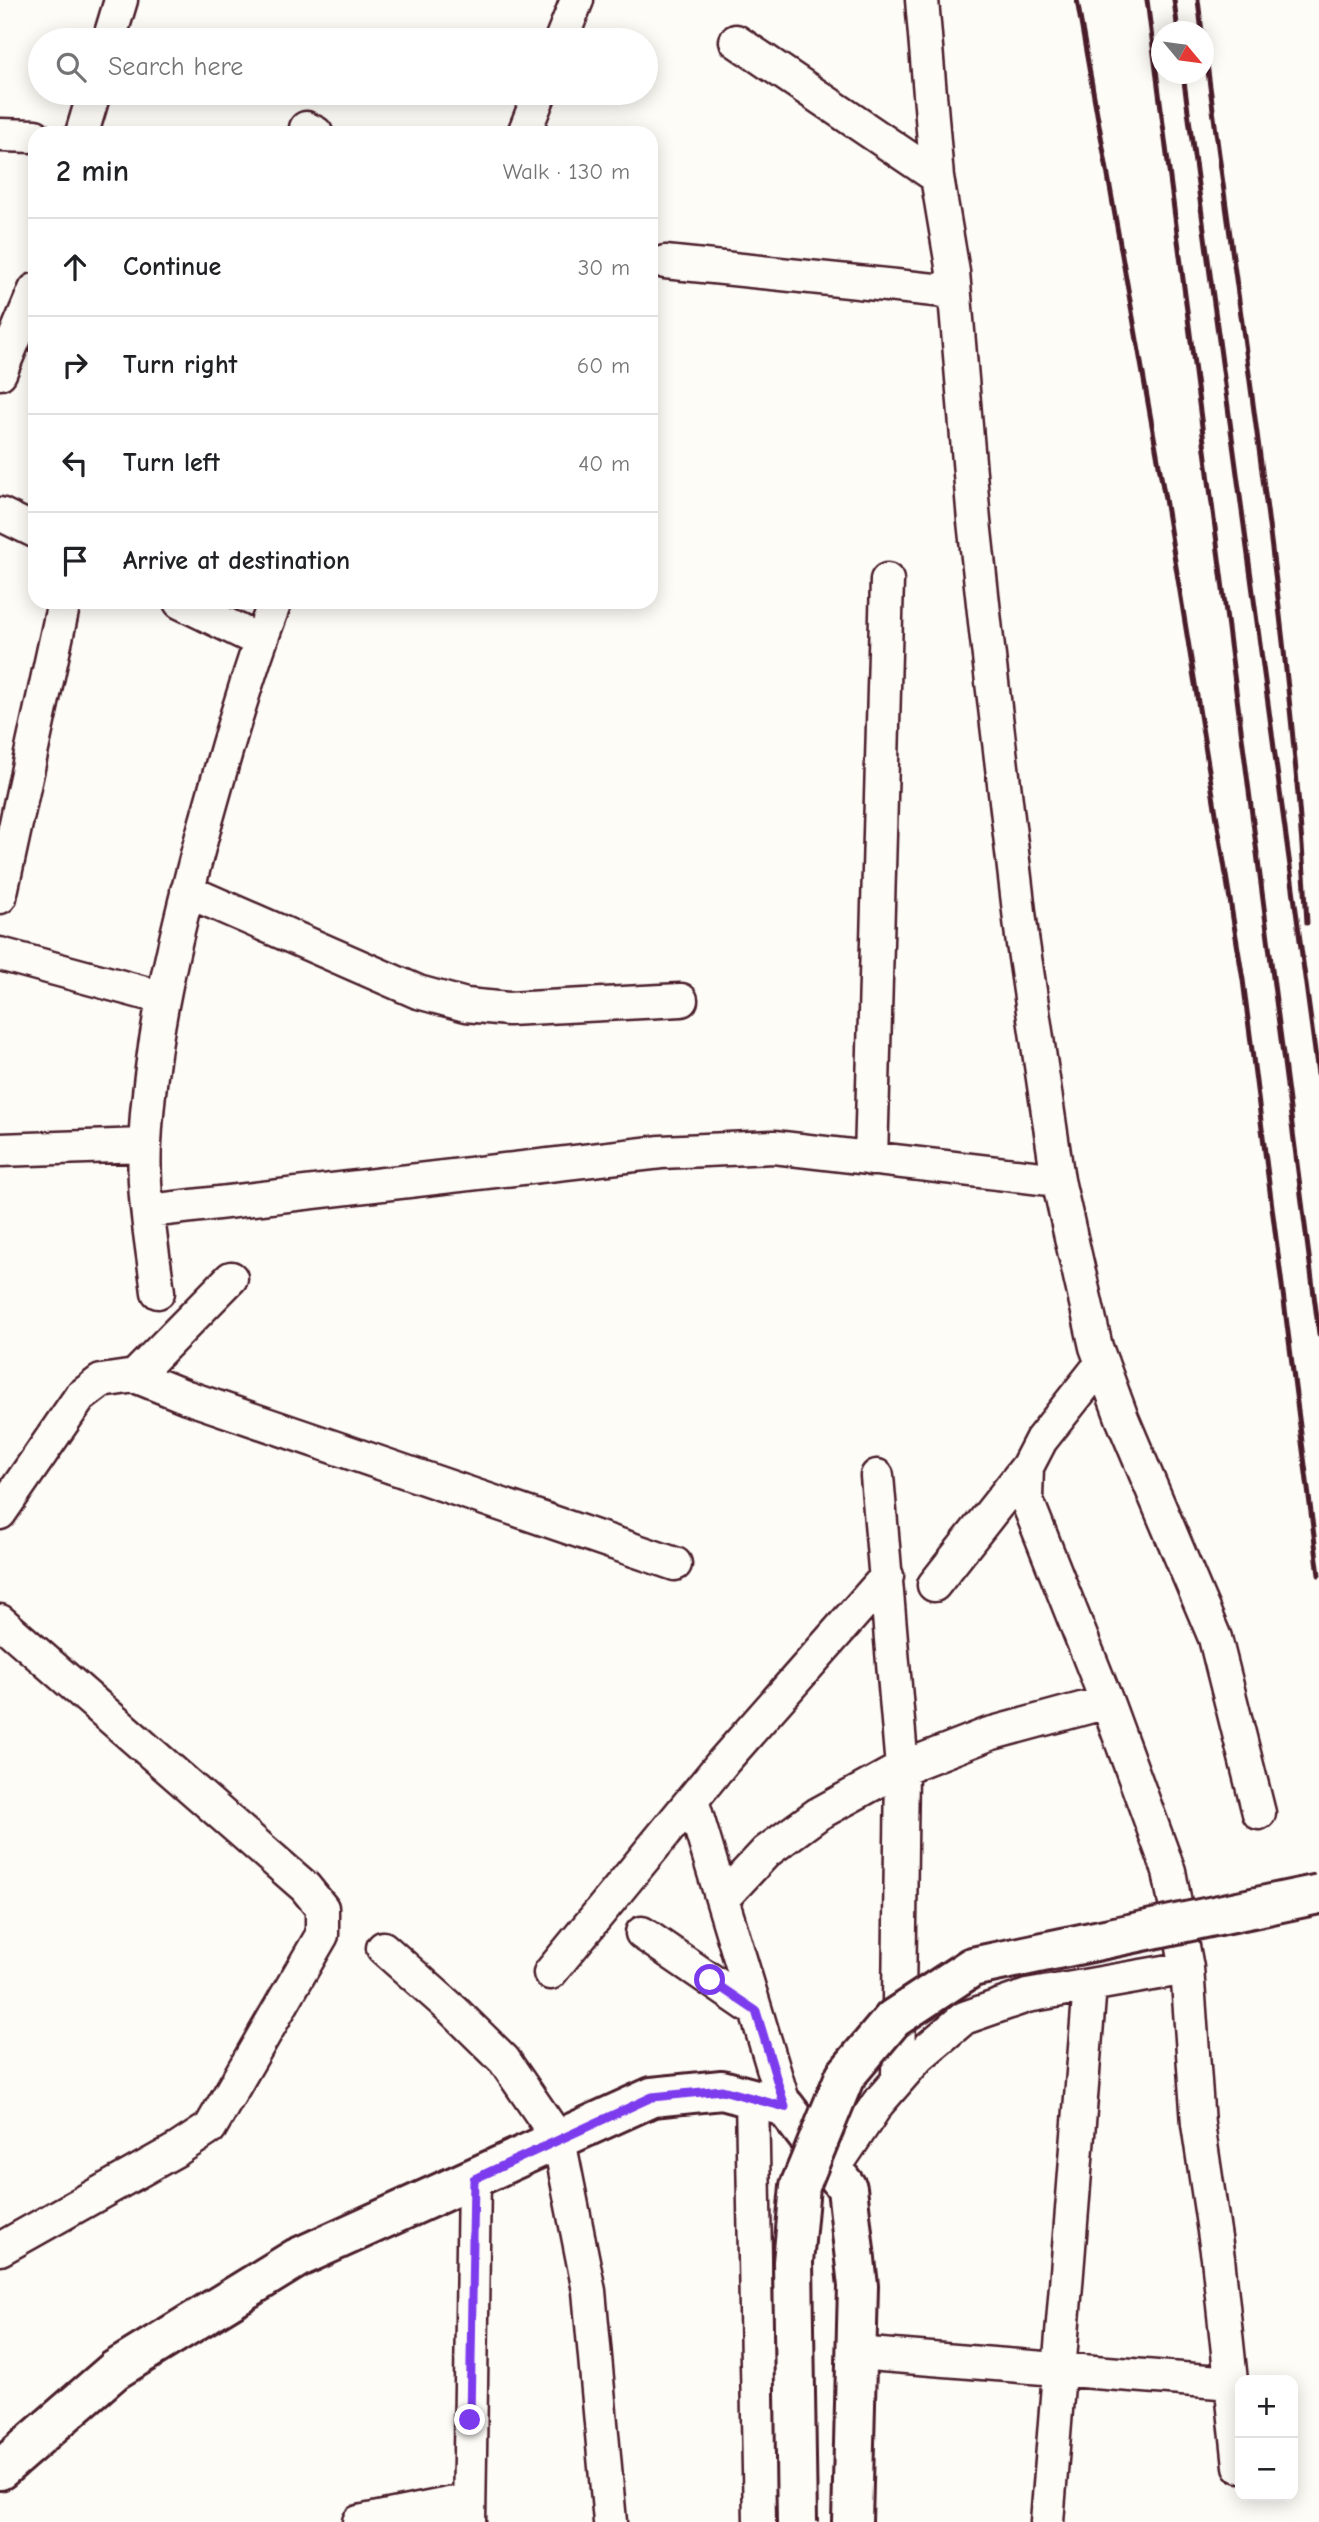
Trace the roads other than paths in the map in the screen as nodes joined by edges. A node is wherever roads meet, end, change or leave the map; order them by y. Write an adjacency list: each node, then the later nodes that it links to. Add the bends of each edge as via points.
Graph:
1 (121, 0): 4 (street)
2 (577, 0): 5 (street)
3 (922, 0): 13 (street)
4 (113, 28)
5 (566, 28)
6 (736, 41): 13 (street)
7 (90, 105): 9 (street)
8 (535, 105): 10 (street)
9 (84, 126)
10 (527, 126)
11 (0, 135): 12 (street)
12 (28, 136)
13 (937, 177): 15 (street)
14 (665, 262): 15 (street)
15 (954, 292): 33 (street, via 974,521 1022,937)
16 (28, 307): 17 (street)
17 (0, 373)
18 (0, 514): 19 (street)
19 (28, 528)
20 (887, 580): 32 (street)
21 (62, 609): 26 (street)
22 (194, 609): 24 (street)
23 (272, 609): 24 (street)
24 (260, 641): 25 (street)
25 (187, 891): 28 (street); 29 (street, via 418,992 466,1005 509,1009)
26 (0, 897)
27 (0, 954): 28 (street)
28 (163, 998): 30 (street, via 155,1030)
29 (681, 1000)
30 (144, 1145): 31 (street); 34 (street)
31 (0, 1150)
32 (871, 1159): 33 (street); 34 (street, via 774,1147 661,1152)
33 (1058, 1180): 37 (street)
34 (149, 1211): 36 (street)
35 (231, 1278): 38 (street)
36 (158, 1292)
37 (1102, 1363): 39 (street, via 1041,1440); 49 (street, via 1215,1638)
38 (135, 1376): 41 (street, via 101,1381 80,1396); 42 (street)
39 (1027, 1467): 44 (street); 46 (street, via 1026,1498)
40 (877, 1476): 43 (street)
41 (0, 1513)
42 (676, 1564)
43 (887, 1576): 47 (street); 48 (street)
44 (934, 1585)
45 (0, 1621): 63 (street, via 304,1887 322,1908 322,1935 209,2128)
46 (1107, 1702): 47 (street, via 989,1734); 54 (street, via 1169,1871)
47 (902, 1768): 51 (street, via 818,1814 766,1852); 58 (street)
48 (692, 1800): 51 (street); 55 (street)
49 (1259, 1813)
50 (1319, 1894): 73 (main road, bridge, via 972,1967 893,2019 845,2076 800,2186 793,2262)
51 (722, 1899): 57 (street)
52 (642, 1933): 57 (street)
53 (383, 1948): 60 (street, via 505,2060)
54 (1187, 1968): 56 (street); 66 (street, via 1198,2124)
55 (550, 1973)
56 (1090, 1985): 58 (street, via 1027,1996 964,2018); 65 (street)
57 (756, 2011): 59 (street)
58 (898, 2080): 61 (street)
59 (769, 2103): 60 (main road, via 722,2090 652,2097); 61 (main road); 72 (street)
60 (559, 2140): 62 (main road); 71 (street, via 589,2291)
61 (832, 2170): 64 (main road, via 847,2189 858,2286)
62 (474, 2179): 68 (main road, via 297,2258 217,2307 115,2370); 69 (street)
63 (0, 2249)
64 (856, 2353): 65 (street); 74 (main road)
65 (1060, 2370): 66 (street); 75 (street)
66 (1232, 2383): 67 (street)
67 (1237, 2438)
68 (0, 2470)
69 (469, 2511): 70 (street)
70 (359, 2522)
71 (610, 2522)
72 (760, 2522)
73 (797, 2522)
74 (852, 2522)
75 (1047, 2522)

